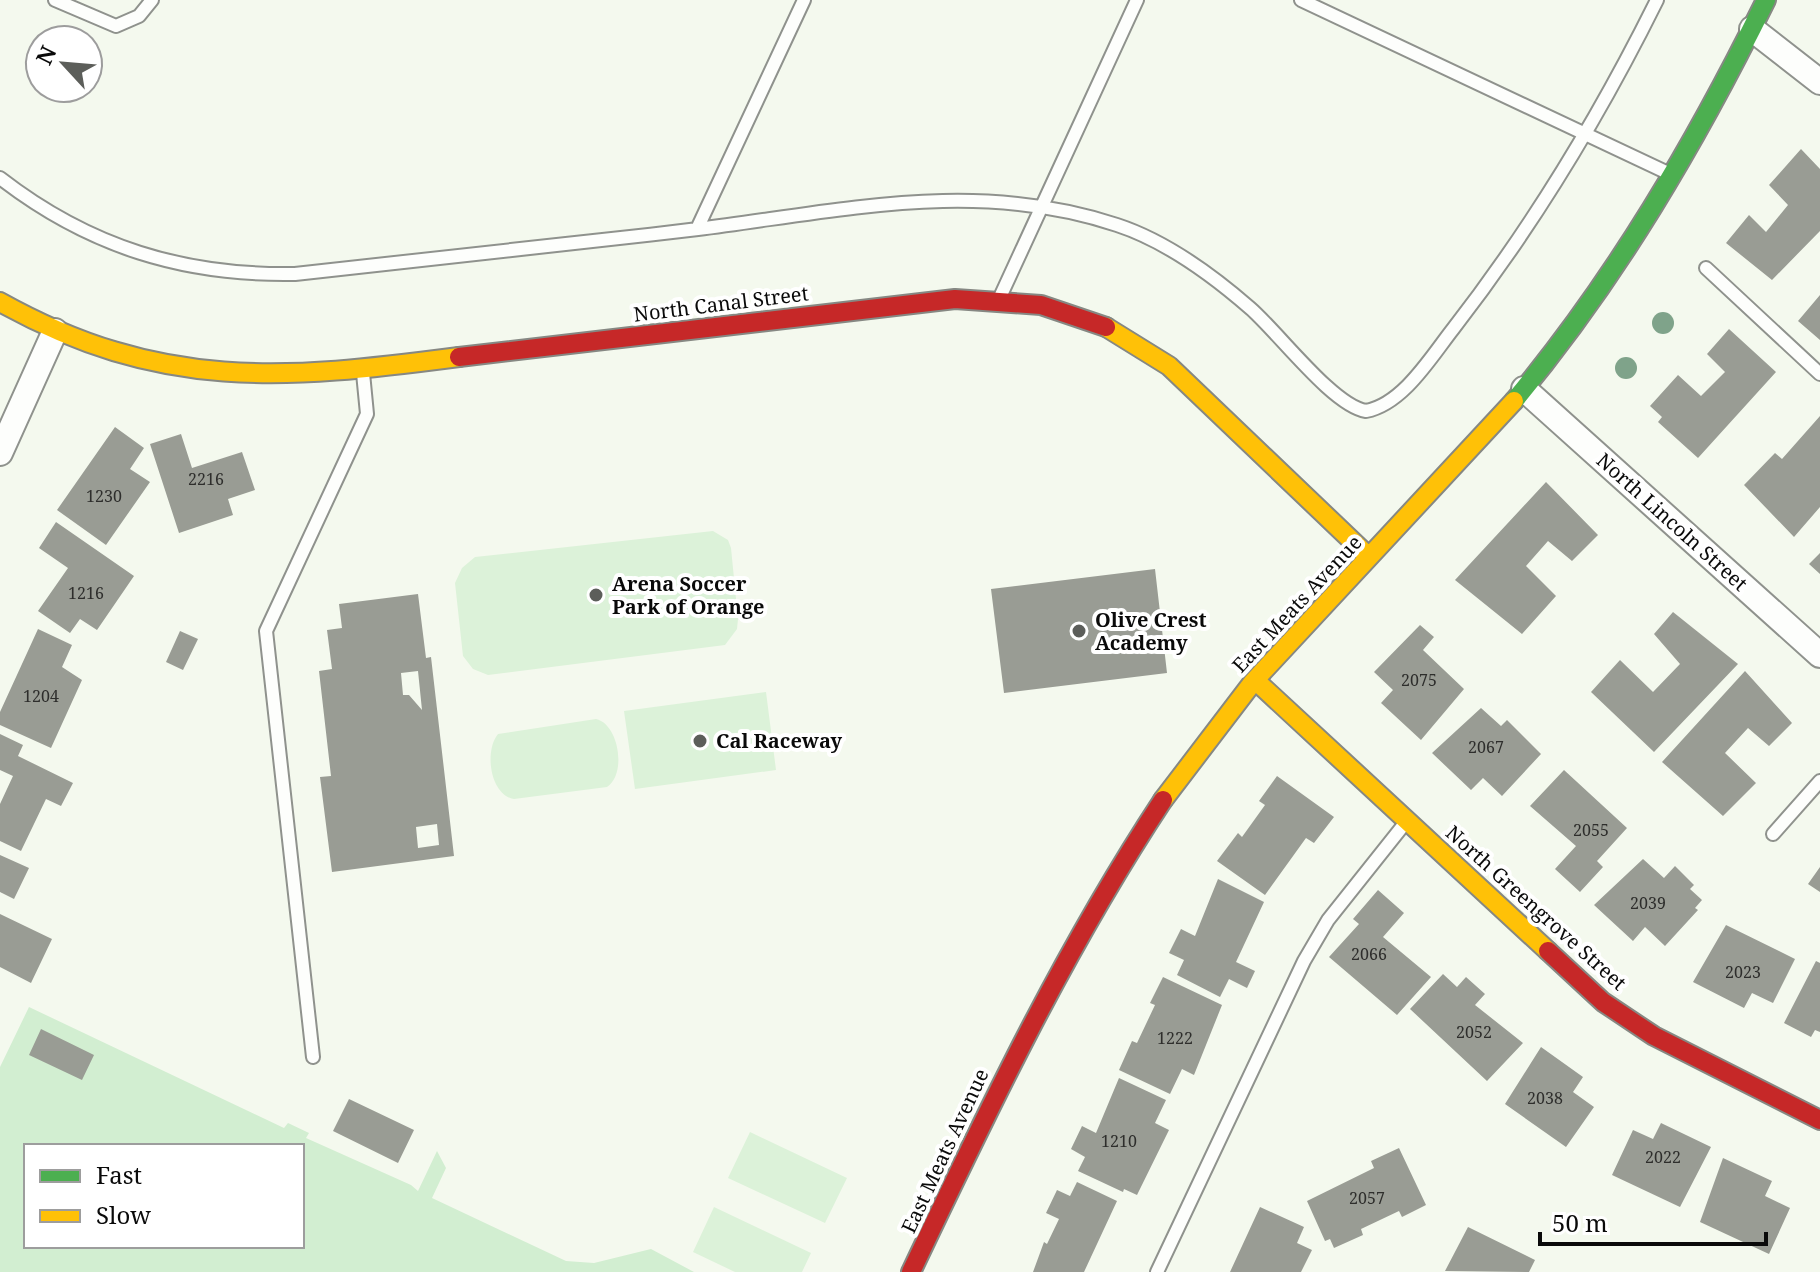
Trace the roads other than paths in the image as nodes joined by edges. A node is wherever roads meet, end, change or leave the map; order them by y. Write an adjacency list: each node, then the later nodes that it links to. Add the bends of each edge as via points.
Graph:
1 (55, 0): 2 (lane, via 116,26 139,16)
2 (152, 0)
3 (804, 0): 14 (lane)
4 (1137, 0): 13 (lane)
5 (1301, 0): 10 (lane)
6 (1657, 0): 10 (lane)
7 (1766, 0): 8 (street, East Meats Avenue)
8 (1752, 29): 9 (street); 11 (street, East Meats Avenue)
9 (1820, 82)
10 (1587, 134): 11 (lane); 13 (lane, via 1516,245 1430,359 1391,401 1366,411 1343,400 1251,309 1194,265 1122,226)
11 (1674, 176): 21 (street, East Meats Avenue, via 1619,262)
12 (0, 178): 14 (lane, via 108,242 217,272 295,274)
13 (1042, 204): 14 (lane, via 941,199); 16 (lane)
14 (697, 229)
15 (1706, 268): 20 (lane)
16 (999, 298): 19 (street, North Canal Street); 23 (street, North Canal Street, via 1068,311 1146,349)
17 (0, 302): 18 (street, North Canal Street)
18 (55, 331): 19 (street, North Canal Street, via 124,357 207,373 295,375); 22 (street)
19 (363, 367): 29 (lane, via 367,414 266,631)
20 (1820, 374)
21 (1524, 389): 23 (street, East Meats Avenue); 24 (street, North Lincoln Street)
22 (0, 453)
23 (1369, 557): 25 (street, East Meats Avenue)
24 (1820, 655)
25 (1255, 680): 27 (street, North Greengrove Street); 31 (street, East Meats Avenue, via 1166,795 1100,893 1033,1017)
26 (1820, 781): 28 (lane)
27 (1408, 820): 30 (street, North Greengrove Street, via 1603,1002 1654,1036); 32 (lane, via 1328,920 1304,961)
28 (1773, 834)
29 (313, 1057)
30 (1820, 1120)
31 (911, 1272)
32 (1157, 1272)

